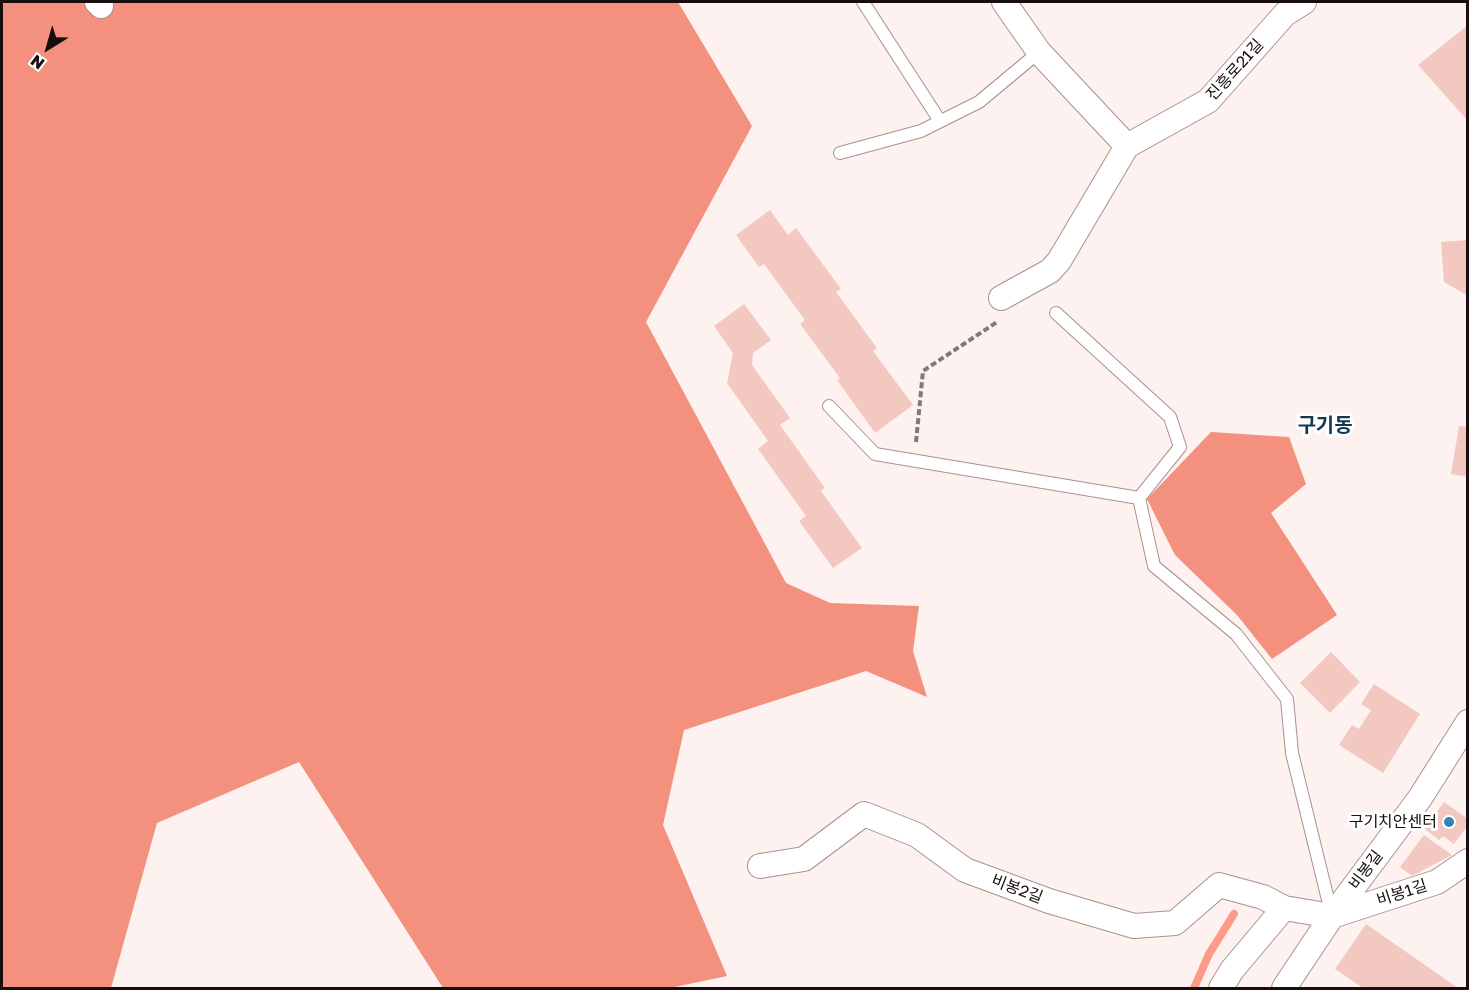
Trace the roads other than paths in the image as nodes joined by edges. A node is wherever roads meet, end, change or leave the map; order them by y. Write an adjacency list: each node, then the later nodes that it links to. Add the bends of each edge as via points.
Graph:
1 (863, 2): 5 (lane)
2 (1004, 2): 4 (street)
3 (1304, 2): 6 (street, 진흥로21길, via 1285,14 1208,101)
4 (1039, 52): 5 (lane, via 979,102); 6 (street)
5 (940, 121): 7 (lane, via 921,131)
6 (1127, 146): 8 (street, via 1059,261)
7 (840, 153)
8 (1001, 309)
9 (1056, 313): 11 (lane, via 1170,417 1180,447)
10 (829, 406): 11 (lane, via 875,454)
11 (1139, 498): 16 (lane, via 1154,566 1236,634 1287,699 1292,753)
12 (1467, 722): 16 (street, 비봉길, via 1420,798)
13 (1467, 861): 16 (street, 비봉1길, via 1437,882)
14 (760, 866): 15 (street, 비봉2길, via 804,859 864,814 917,835 965,870 1134,927 1175,923 1219,885 1263,897)
15 (1284, 908): 16 (street, 비봉2길); 17 (street)
16 (1332, 916): 18 (street, 비봉길)
17 (1221, 988)
18 (1284, 988)

